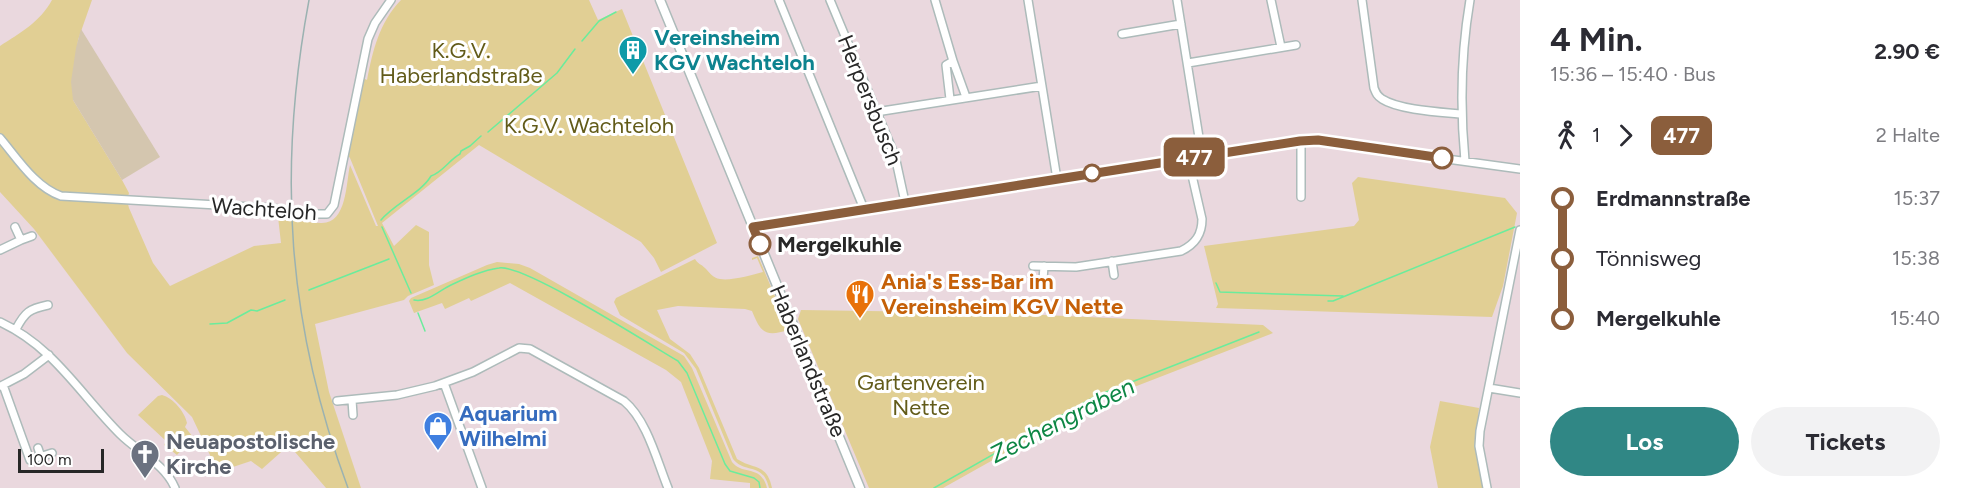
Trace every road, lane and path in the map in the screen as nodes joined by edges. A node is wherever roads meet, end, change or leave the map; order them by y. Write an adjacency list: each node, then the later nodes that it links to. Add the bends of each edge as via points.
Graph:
1 (391, 0): 22 (street, Wachteloh, via 367,41 334,205 327,214 61,196 42,185)
2 (660, 0): 33 (street, Haberlandstraße)
3 (779, 0): 31 (street)
4 (830, 0): 20 (street, Herpersbusch)
5 (934, 0): 15 (street)
6 (1028, 0): 17 (street)
7 (1176, 0): 11 (street)
8 (1272, 0): 14 (street)
9 (1362, 0): 21 (street, via 1378,96 1429,111)
10 (1470, 0): 21 (street)
11 (1181, 24): 12 (street); 16 (street)
12 (1122, 34)
13 (1296, 45): 14 (street)
14 (1281, 47): 16 (street)
15 (953, 61): 18 (street); 19 (street, via 946,65)
16 (1188, 63): 24 (street)
17 (1042, 86): 18 (street); 28 (street)
18 (966, 97): 19 (street)
19 (950, 99): 20 (street)
20 (876, 112): 30 (street, Herpersbusch, via 898,168)
21 (1461, 114): 26 (street)
22 (0, 138)
23 (1300, 141): 24 (street); 26 (street, via 1318,140); 29 (street)
24 (1202, 156): 25 (street)
25 (1188, 158): 28 (street); 38 (street, via 1202,219 1198,237 1181,250)
26 (1465, 161): 27 (street)
27 (1520, 169)
28 (1057, 179): 30 (street)
29 (1301, 197)
30 (905, 202): 31 (street)
31 (864, 209): 33 (street)
32 (15, 227): 36 (street)
33 (753, 227): 60 (street, Haberlandstraße)
34 (1520, 230): 49 (street)
35 (32, 236): 36 (street)
36 (21, 240): 37 (street)
37 (0, 250)
38 (1112, 261): 40 (street, via 1076,267); 41 (street)
39 (1033, 266): 40 (street)
40 (1044, 266): 42 (street)
41 (1114, 275)
42 (1043, 280)
43 (48, 305): 45 (street, via 25,314)
44 (0, 322): 45 (street)
45 (16, 329): 46 (street)
46 (49, 355): 48 (street); 57 (street, via 115,428 167,474)
47 (444, 383): 51 (street, via 397,395); 58 (street); 59 (street, via 519,348 540,353 630,406)
48 (2, 385): 56 (street, via 30,460)
49 (1489, 388): 50 (street); 61 (street, via 1479,440)
50 (1520, 393)
51 (352, 400): 52 (street); 53 (street)
52 (337, 401)
53 (353, 415)
54 (38, 448): 56 (street)
55 (50, 451): 56 (street)
56 (41, 457)
57 (175, 488)
58 (482, 488)
59 (668, 488)
60 (860, 488)
61 (1487, 488)

